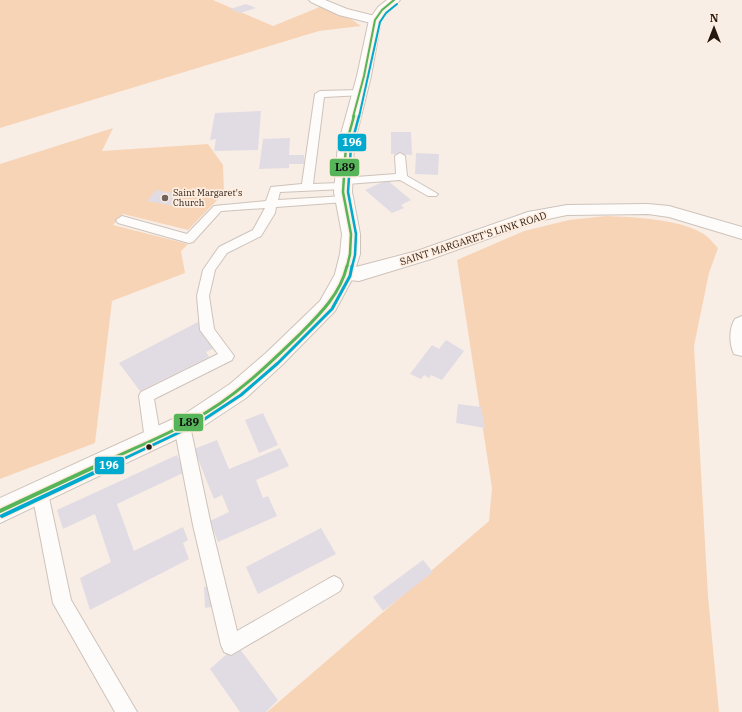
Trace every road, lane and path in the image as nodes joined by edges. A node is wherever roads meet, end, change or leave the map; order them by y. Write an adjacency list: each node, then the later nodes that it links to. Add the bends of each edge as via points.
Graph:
1 (315, 0): 3 (main road, via 343,12)
2 (394, 0): 3 (main road)
3 (375, 20): 4 (main road)
4 (360, 93): 7 (lane, via 320,94); 8 (main road, via 346,145)
5 (400, 156): 6 (lane)
6 (402, 177): 8 (lane); 9 (lane)
7 (307, 187): 8 (lane); 10 (lane, via 275,189)
8 (344, 189): 10 (lane); 13 (main road, via 351,234)
9 (432, 194)
10 (271, 205): 11 (lane, via 218,208 189,239); 17 (lane, via 257,233 223,250 209,270 203,296 207,330 227,356 146,396)
11 (122, 220)
12 (742, 233): 13 (main road, SAINT MARGARET'S LINK ROAD, via 698,219 648,209 568,210 534,216 424,255 360,274)
13 (345, 274): 16 (main road, via 328,306 274,360 238,391)
14 (742, 324): 15 (main road)
15 (742, 348)
16 (182, 426): 17 (main road); 20 (lane, via 202,525 231,645)
17 (153, 440): 18 (main road)
18 (40, 492): 19 (main road); 21 (lane, via 62,603)
19 (0, 511)
20 (334, 585)
21 (127, 712)

